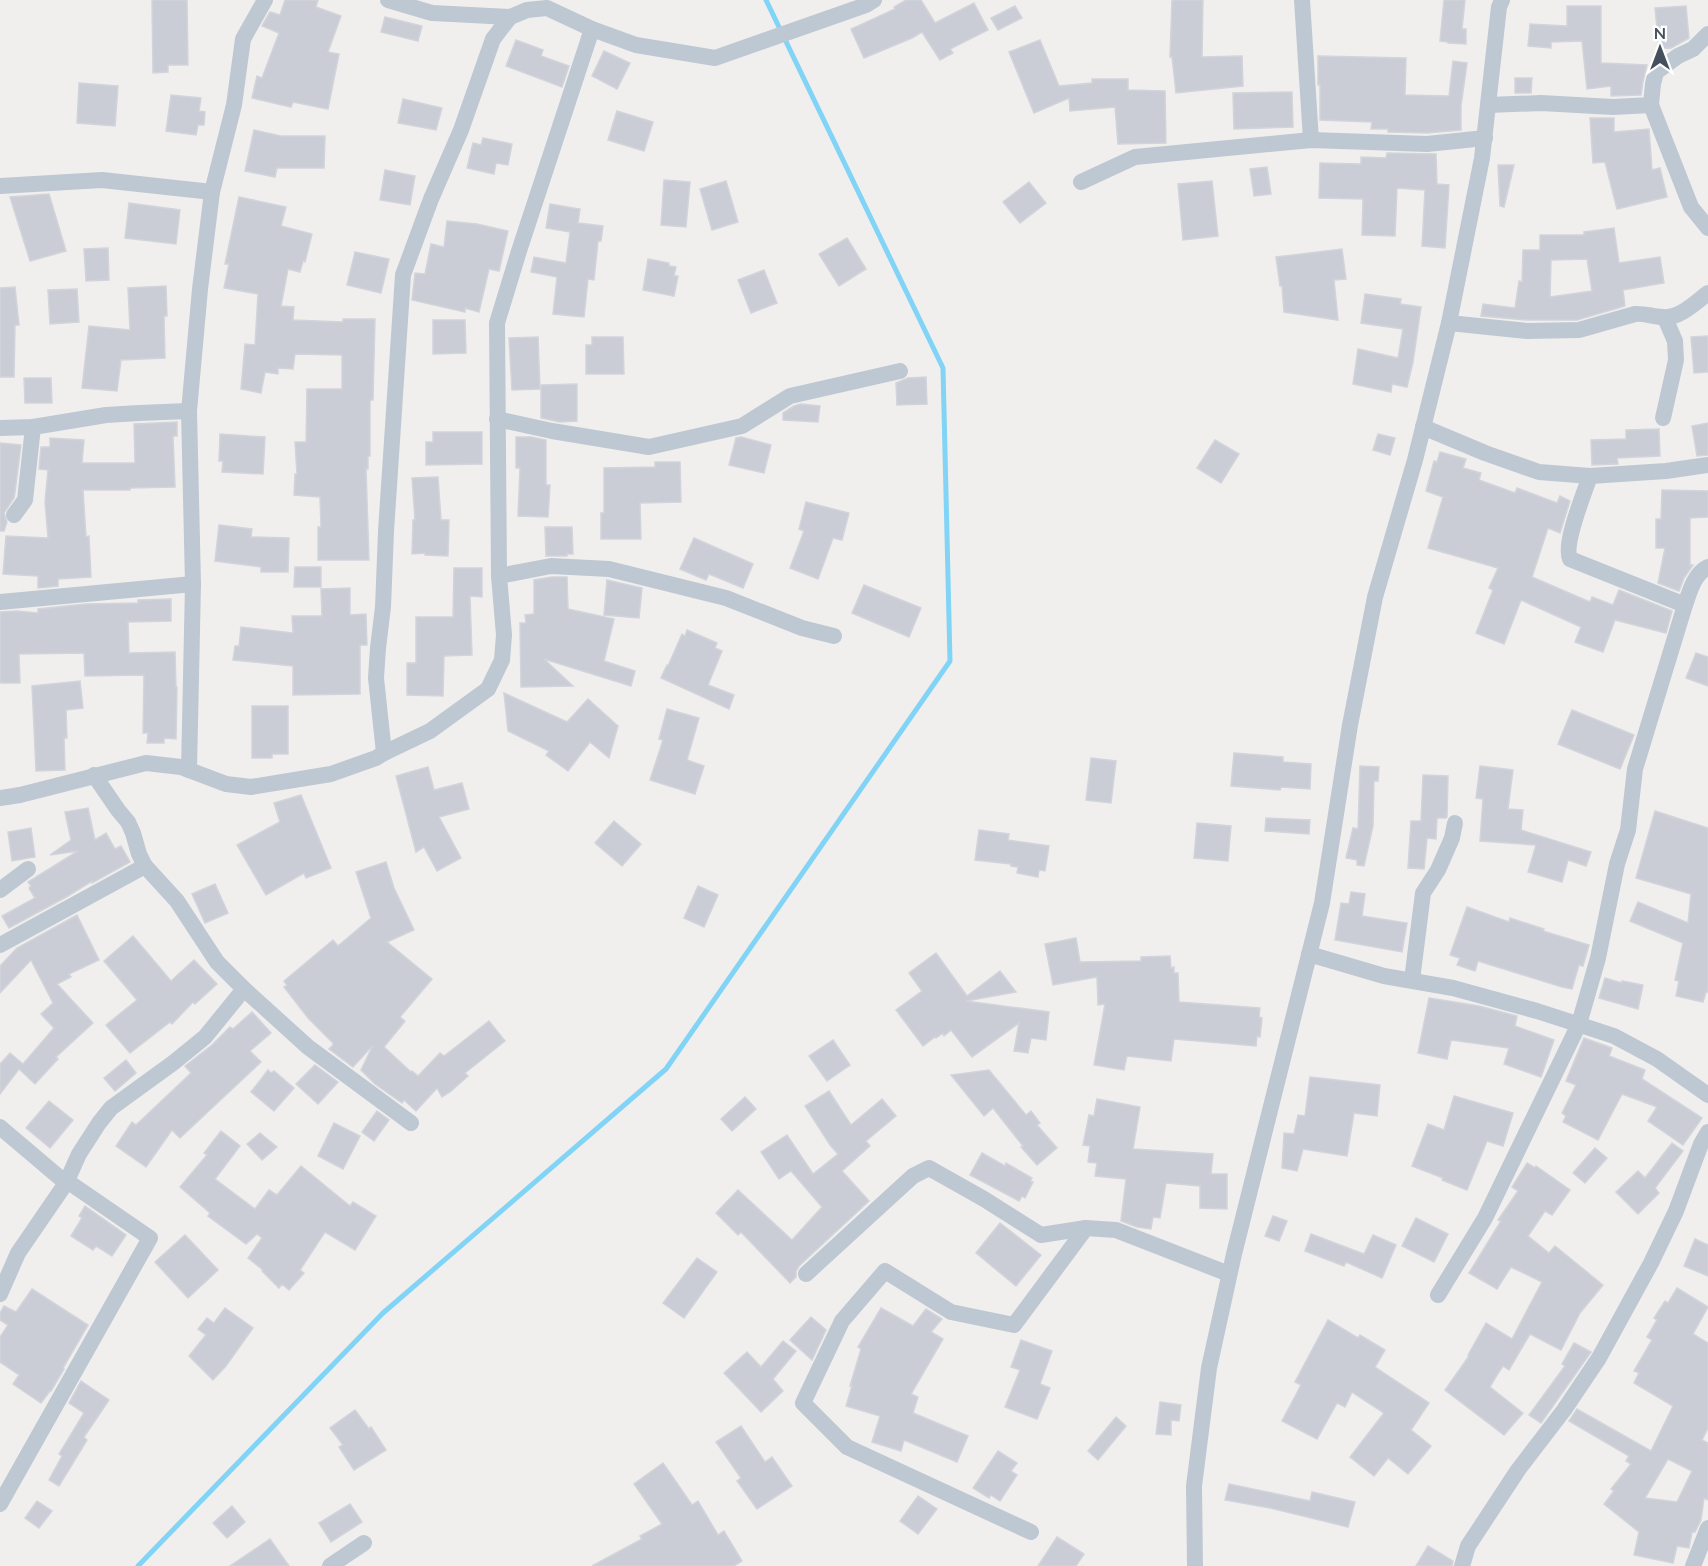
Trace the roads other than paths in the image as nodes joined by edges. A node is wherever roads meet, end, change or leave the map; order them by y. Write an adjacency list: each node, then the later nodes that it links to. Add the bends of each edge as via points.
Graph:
1 (265, 0): 15 (street, via 243,39 234,105)
2 (388, 0): 6 (street, via 432,13)
3 (874, 0): 7 (street, via 715,58 636,45)
4 (1302, 0): 12 (street)
5 (1498, 2): 9 (street)
6 (510, 17): 7 (street, via 547,8); 36 (street, via 493,39 403,275 376,678)
7 (592, 29): 23 (street, via 497,323)
8 (1708, 34): 10 (street, via 1694,49 1656,72)
9 (1488, 105): 10 (street); 11 (street)
10 (1652, 105): 16 (street, via 1691,207)
11 (1485, 138): 12 (street, via 1427,144); 19 (street)
12 (1311, 141): 13 (street, via 1135,157)
13 (1082, 182)
14 (0, 186): 15 (street, via 102,180)
15 (212, 192): 21 (street)
16 (1708, 228)
17 (1708, 292): 18 (street, via 1676,315)
18 (1665, 318): 19 (street, via 1635,314 1579,330 1527,331); 22 (street, via 1675,341 1676,360)
19 (1449, 323): 25 (street)
20 (900, 371): 23 (street, via 790,396 742,426 649,447)
21 (189, 411): 24 (street, via 139,412); 32 (street)
22 (1663, 418)
23 (497, 419): 31 (street)
24 (33, 427): 26 (street); 29 (street, via 25,500)
25 (1423, 427): 28 (street, via 1539,472); 45 (street, via 1375,597 1322,903)
26 (0, 428)
27 (1708, 465): 28 (street)
28 (1590, 476): 34 (street, via 1569,540 1570,559)
29 (14, 515)
30 (1708, 567): 34 (street, via 1701,570)
31 (499, 576): 35 (street, via 551,566 609,569 726,598 802,628); 36 (street, via 502,660 488,689 429,731)
32 (193, 584): 33 (street); 37 (street)
33 (0, 602)
34 (1685, 605): 48 (street, via 1635,769 1628,830)
35 (834, 636)
36 (384, 753): 37 (street, via 331,774 251,787 226,784)
37 (189, 770): 38 (street, via 146,763)
38 (94, 775): 39 (street); 41 (street, via 134,832)
39 (0, 798)
40 (1455, 823): 46 (street, via 1438,870 1423,893)
41 (145, 866): 44 (street); 47 (street, via 177,900 217,962)
42 (28, 869): 43 (street)
43 (0, 890)
44 (0, 945)
45 (1309, 954): 46 (street); 56 (street)
46 (1412, 980): 48 (street)
47 (244, 989): 50 (street, via 308,1047); 53 (street, via 206,1037 111,1108)
48 (1579, 1024): 49 (street, via 1614,1036); 58 (street, via 1485,1218)
49 (1706, 1087)
50 (411, 1124)
51 (0, 1128): 53 (street)
52 (1708, 1132): 65 (street, via 1676,1211 1599,1358 1518,1470 1468,1546)
53 (66, 1182): 57 (street, via 18,1253); 59 (street, via 150,1238)
54 (1086, 1228): 55 (street, via 1041,1235 929,1168 913,1176); 56 (street, via 1116,1230); 61 (street, via 1014,1325 951,1312 885,1271 842,1321 803,1403 847,1447)
55 (806, 1274)
56 (1229, 1274): 64 (street, via 1209,1368 1194,1486)
57 (0, 1294)
58 (1438, 1295)
59 (0, 1504)
60 (1708, 1528): 66 (street)
61 (1031, 1532)
62 (364, 1543): 63 (street)
63 (330, 1566)
64 (1195, 1566)
65 (1462, 1566)
66 (1693, 1566)

